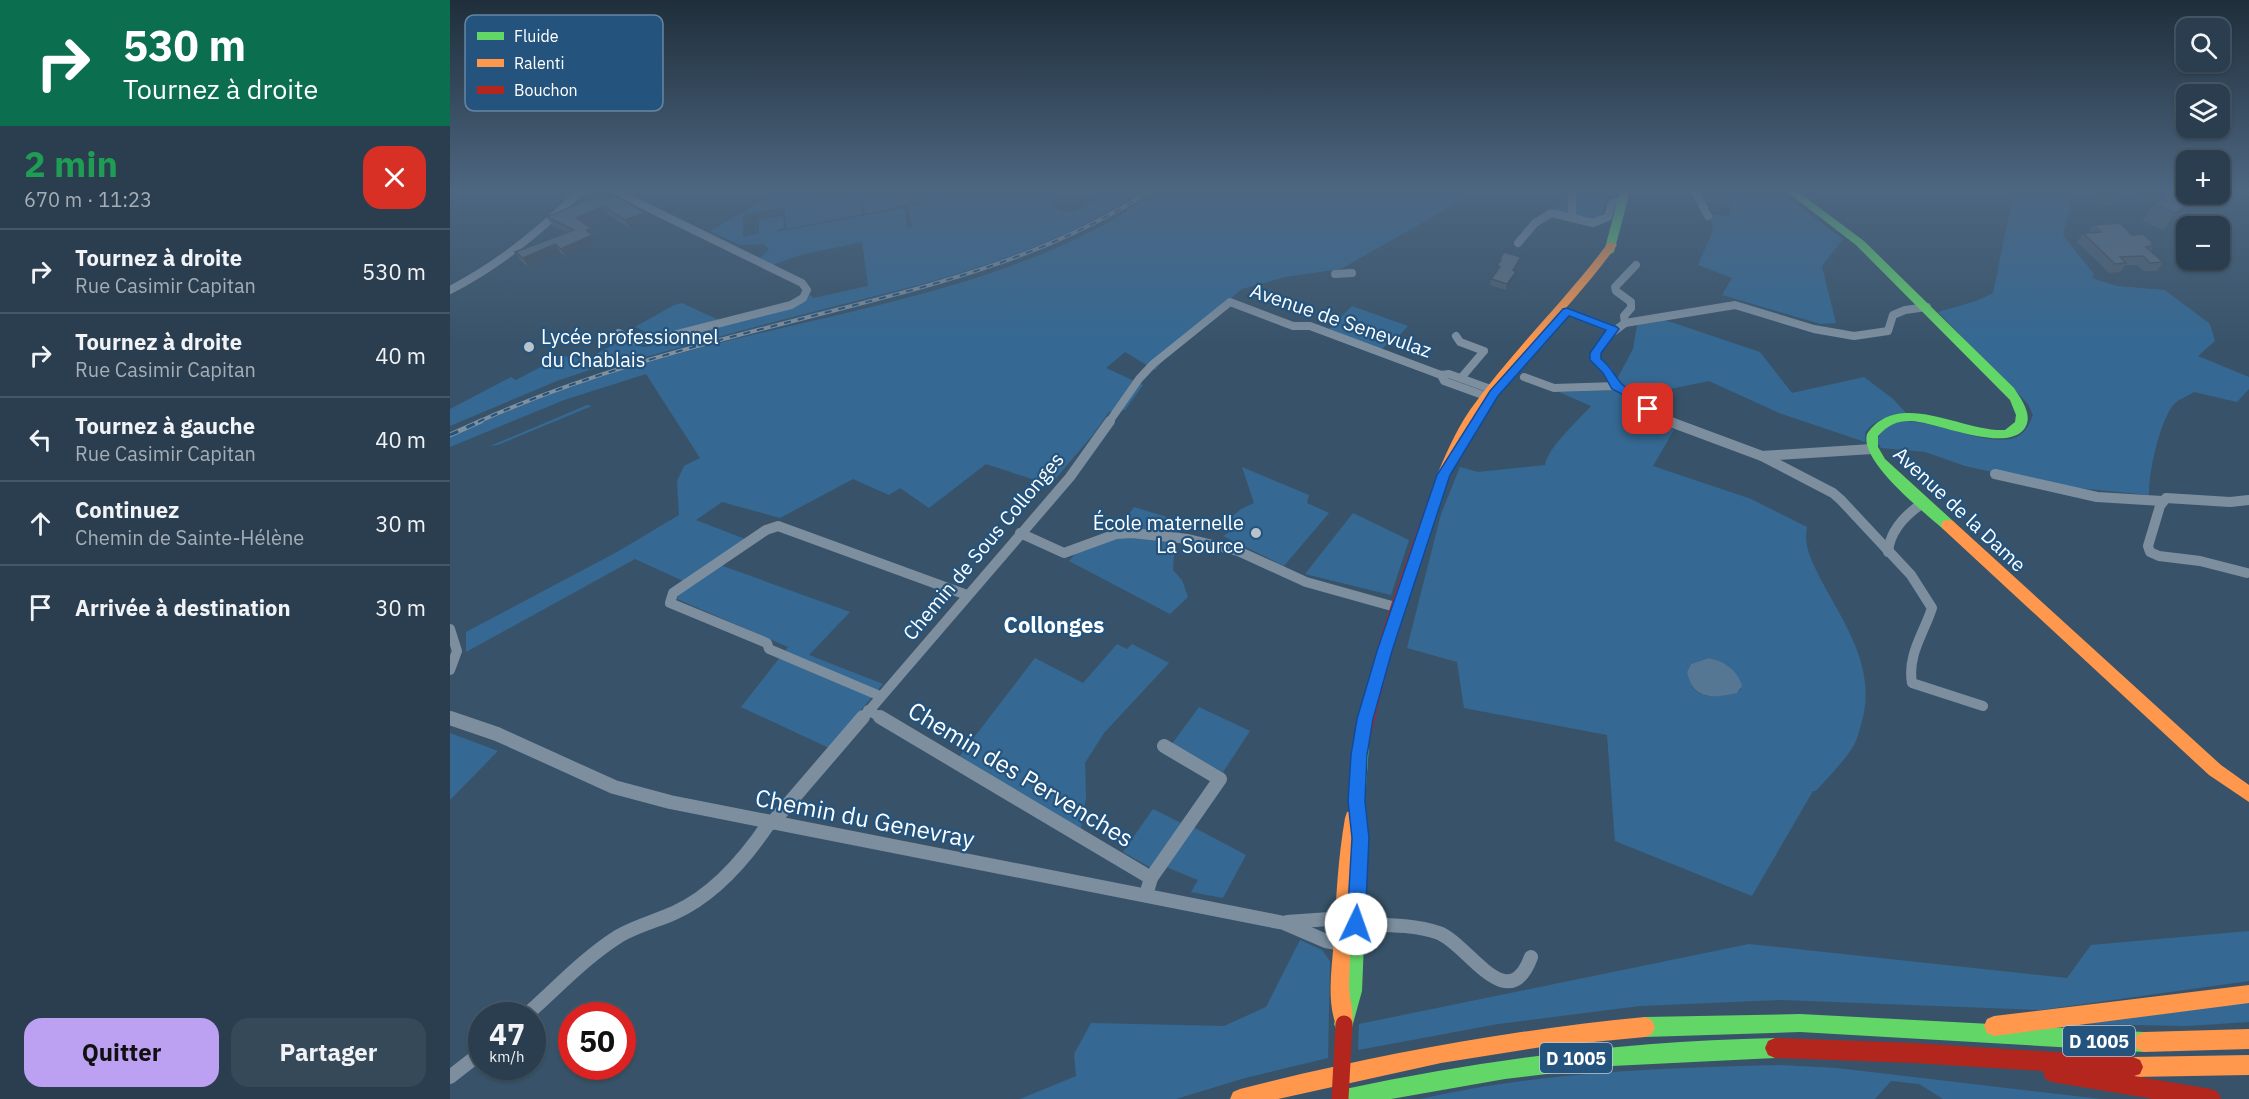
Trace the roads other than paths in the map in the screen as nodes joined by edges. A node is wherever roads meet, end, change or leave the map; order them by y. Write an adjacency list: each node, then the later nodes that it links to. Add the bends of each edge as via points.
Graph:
1 (527, 242): 10 (street)
2 (720, 242): 16 (street, via 802,283 807,290 803,298 791,305 661,339 639,341)
3 (1612, 242): 13 (main road)
4 (1856, 242): 6 (main road, Avenue de la Dame)
5 (1859, 242): 6 (main road, Avenue de la Dame)
6 (1872, 254): 12 (main road, Avenue de la Dame)
7 (1636, 266): 14 (street, via 1615,286 1632,303)
8 (1335, 273): 9 (street)
9 (1352, 273)
10 (450, 290)
11 (1230, 302): 18 (street, Avenue de Senevulaz, via 1293,326 1310,326); 29 (street, Chemin de Sous Collonges, via 1139,379 1070,477)
12 (1927, 307): 14 (street, via 1899,311 1893,315 1888,331 1863,336 1814,329 1735,305); 23 (main road, Avenue de la Dame, via 2017,399 2024,410 2024,421 2015,431 1996,435 1926,419 1896,419 1874,431)
13 (1563, 310): 15 (street); 22 (main road)
14 (1624, 323): 15 (street)
15 (1613, 329): 21 (street, via 1595,353 1596,360)
16 (620, 333)
17 (1456, 336): 20 (street, via 1460,342 1484,351)
18 (1441, 375): 20 (street, Avenue de Senevulaz); 22 (street, Avenue de Senevulaz, via 1444,381)
19 (1524, 377): 21 (street, via 1554,388)
20 (1461, 378): 22 (street, Avenue de Senevulaz)
21 (1617, 386): 24 (street, via 1673,424)
22 (1490, 393): 33 (main road, via 1462,429)
23 (1872, 449): 24 (street); 28 (main road, Avenue de la Dame)
24 (1762, 456): 30 (street, via 1844,501)
25 (1995, 474): 27 (street, via 2097,497)
26 (2249, 500): 27 (street, via 2171,497)
27 (2162, 501): 31 (street, via 2149,541 2150,552)
28 (1923, 503): 30 (street, via 1902,520 1888,543); 41 (main road, Avenue de la Dame, via 2197,754)
29 (1020, 533): 32 (street, Chemin de Sous Collonges); 33 (street, via 1064,553 1116,534 1199,541 1238,551 1306,582)
30 (1888, 552): 37 (street, via 1924,590 1932,608 1913,656 1912,682)
31 (2247, 573)
32 (968, 595): 36 (street, Chemin de Sous Collonges); 36 (street, via 778,526 766,530 674,592 670,603)
33 (1399, 608): 45 (main road, via 1365,719 1359,755 1360,838)
34 (450, 629): 35 (street, via 457,651)
35 (450, 670)
36 (880, 696): 38 (street, Chemin de Sous Collonges)
37 (1983, 706)
38 (868, 710): 42 (street, Chemin de Sous Collonges); 43 (street, Chemin des Pervenches)
39 (450, 718): 42 (street, Chemin du Genevray, via 632,792)
40 (1164, 746): 43 (street, via 1220,779)
41 (2249, 794)
42 (771, 823): 44 (street, Chemin du Genevray); 50 (street, Chemin de Sous Collonges, via 740,861 706,892 680,910 620,936)
43 (1151, 878): 44 (street)
44 (1146, 896): 46 (street, Chemin du Genevray)
45 (1350, 921): 46 (street, Chemin du Genevray); 47 (main road); 48 (street, Chemin du Genevray, via 1436,932 1461,946 1489,975 1502,982 1521,976)
46 (1284, 923): 47 (street, Chemin du Genevray, via 1326,941)
47 (1349, 945): 58 (main road, bridge, via 1340,999 1344,1024)
48 (1531, 957)
49 (2249, 994): 51 (main road)
50 (541, 1002)
51 (1950, 1031): 52 (main road, D 1005, via 2149,1043); 57 (main road, D 1005, via 1801,1023 1596,1030 1414,1056)
52 (2249, 1039)
53 (1970, 1058): 55 (main road, D 1005, via 2179,1068); 58 (main road, D 1005, via 1810,1048 1660,1050 1460,1074); 59 (main road)
54 (468, 1063): 56 (street)
55 (2249, 1065)
56 (450, 1077)
57 (1240, 1099)
58 (1342, 1099)
59 (2211, 1099)

